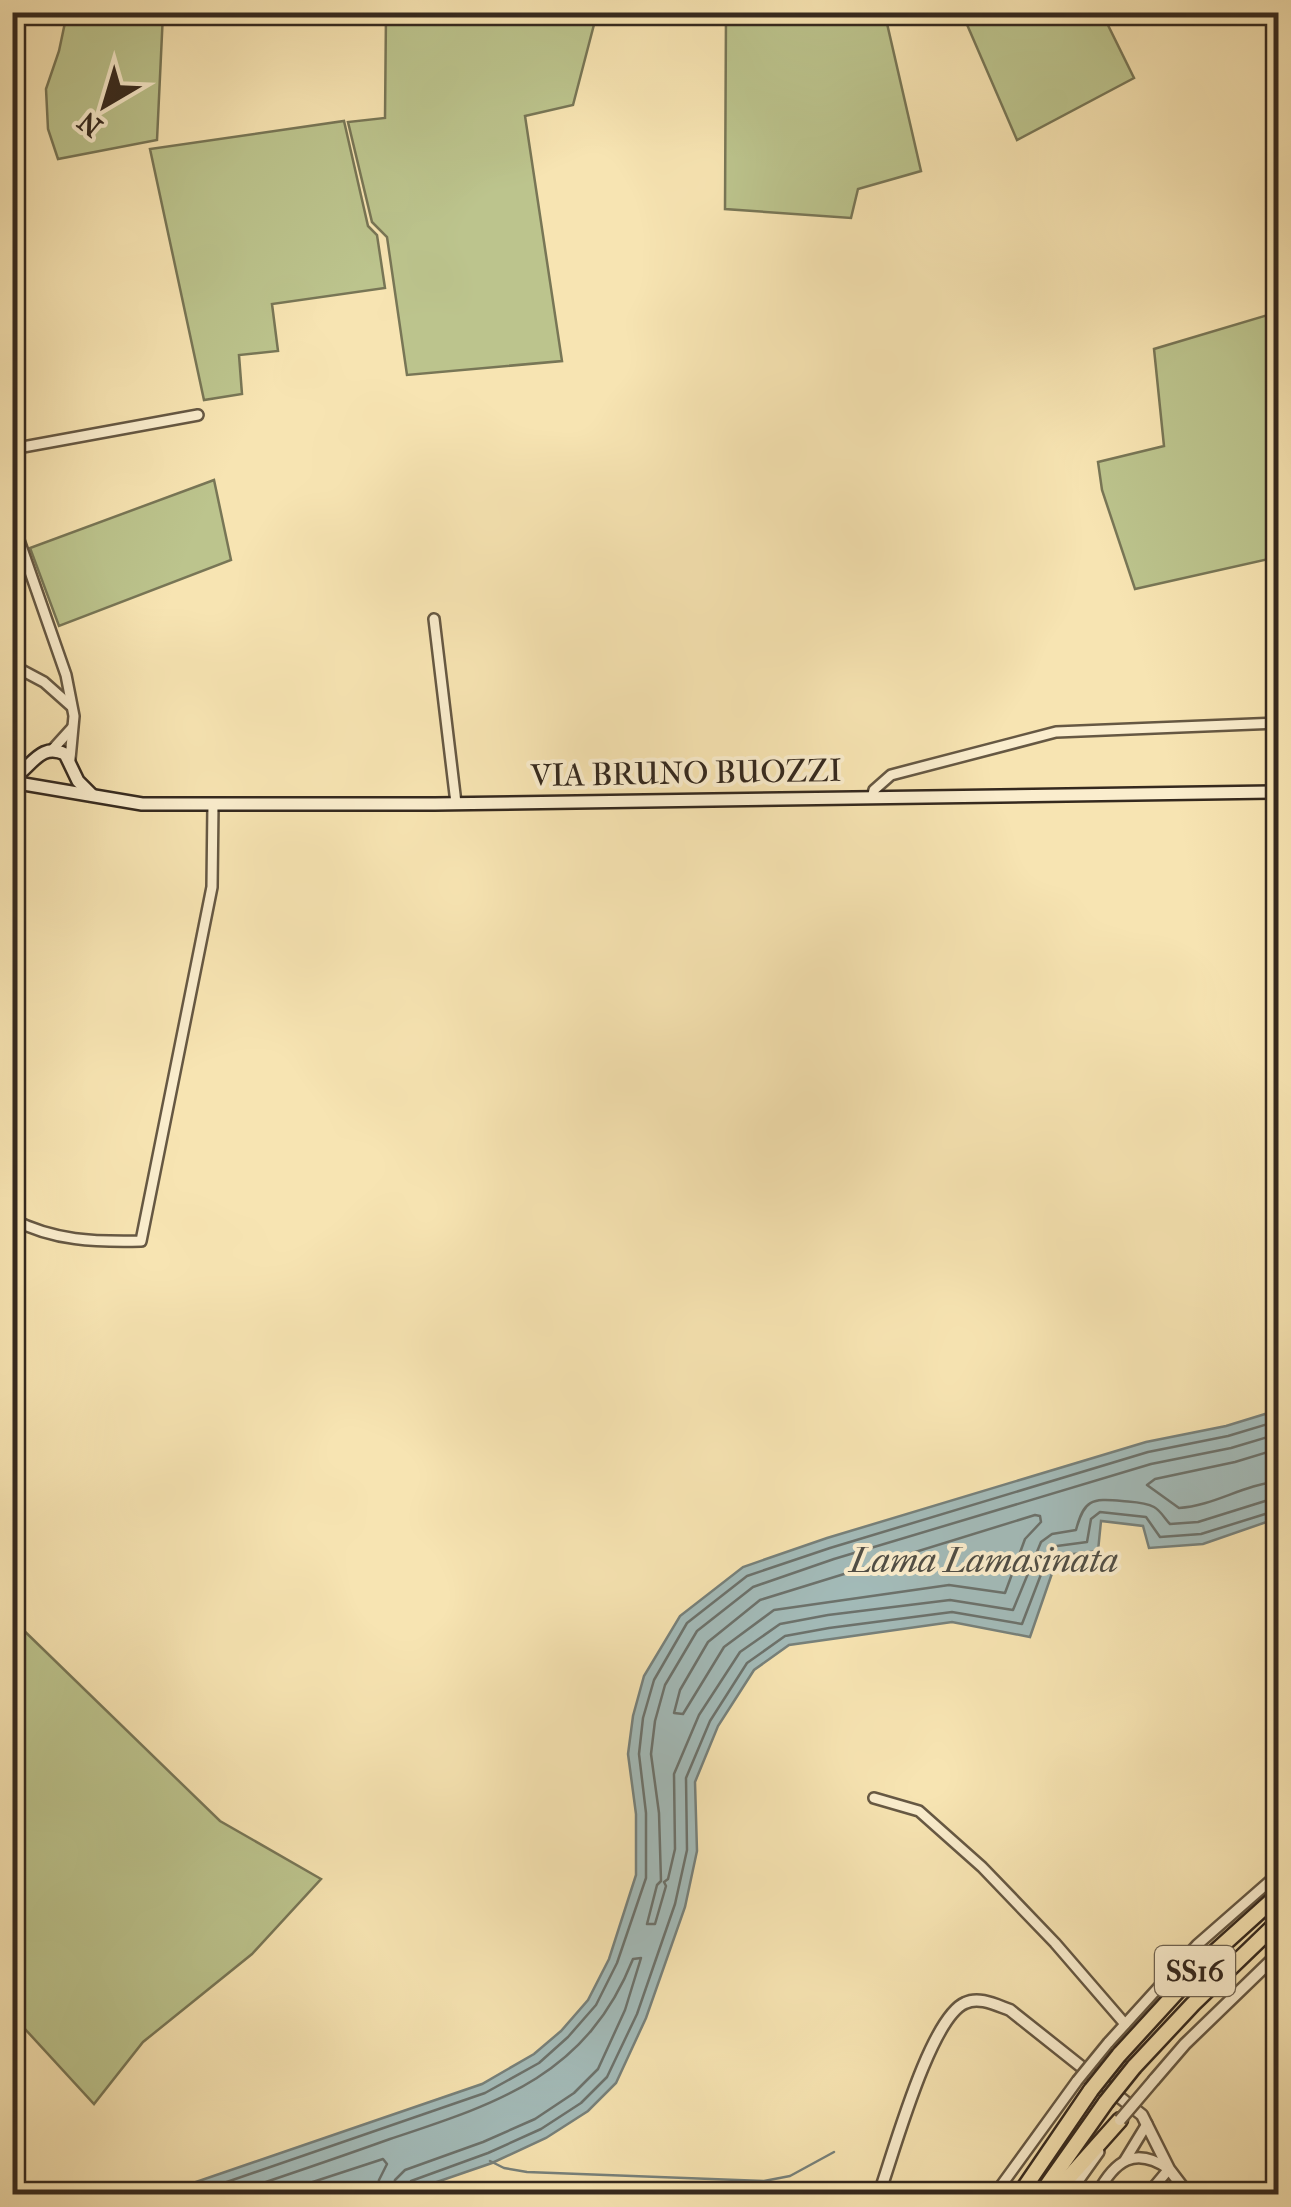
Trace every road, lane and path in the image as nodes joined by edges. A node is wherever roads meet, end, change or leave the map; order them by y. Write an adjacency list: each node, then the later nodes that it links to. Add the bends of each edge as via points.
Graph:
1 (198, 415): 2 (street)
2 (12, 449)
3 (12, 520): 6 (street)
4 (434, 620): 20 (street)
5 (12, 664): 7 (street)
6 (66, 675): 7 (street); 8 (street)
7 (44, 682): 8 (street)
8 (73, 708): 10 (street)
9 (1278, 723): 19 (street, via 1056,732 890,775)
10 (74, 726): 11 (street); 13 (street)
11 (53, 749): 12 (main road); 13 (main road)
12 (32, 764): 15 (main road); 16 (main road, via 33,777)
13 (71, 766): 16 (main road, via 66,784); 18 (main road)
14 (1278, 768): 17 (street)
15 (12, 781): 16 (main road, VIA BRUNO BUOZZI)
16 (48, 788): 18 (main road, VIA BRUNO BUOZZI)
17 (1277, 792): 19 (main road, VIA BRUNO BUOZZI)
18 (96, 798): 21 (main road, VIA BRUNO BUOZZI)
19 (872, 798): 20 (main road, VIA BRUNO BUOZZI)
20 (456, 803): 21 (main road, VIA BRUNO BUOZZI)
21 (213, 804): 22 (street, via 212,888 141,1241 79,1241)
22 (12, 1219)
23 (874, 1798): 28 (street, via 919,1812 972,1858)
24 (1278, 1874): 28 (street, via 1196,1945)
25 (1278, 1895): 29 (highway, SS16, bridge)
26 (1278, 1922): 37 (highway, SS16, bridge, via 1134,2067)
27 (1278, 1954): 30 (street, bridge, via 1185,2044)
28 (1124, 2024): 29 (street, bridge)
29 (1084, 2086): 35 (street); 36 (highway, SS16)
30 (1120, 2120): 38 (highway); 39 (street)
31 (1148, 2124): 32 (street); 33 (street); 34 (street, via 1010,2010 970,2000 954,2009 936,2035)
32 (1118, 2167): 33 (street, via 1142,2156); 40 (street)
33 (1169, 2169): 41 (street); 42 (street)
34 (880, 2194)
35 (995, 2194)
36 (1020, 2194)
37 (1041, 2194)
38 (1054, 2194)
39 (1069, 2194)
40 (1097, 2194)
41 (1148, 2194)
42 (1188, 2194)

